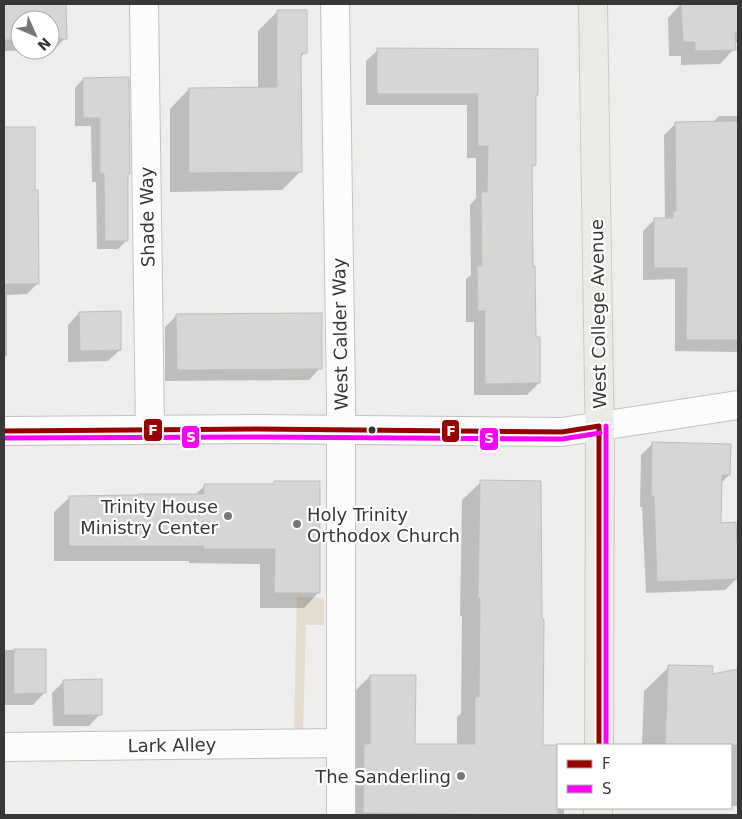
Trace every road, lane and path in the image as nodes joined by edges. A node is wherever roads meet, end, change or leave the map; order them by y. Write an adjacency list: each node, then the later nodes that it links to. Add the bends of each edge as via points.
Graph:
1 (144, 4): 6 (street, Shade Way)
2 (335, 4): 7 (street, West Calder Way)
3 (593, 4): 5 (main road, West College Avenue)
4 (738, 406): 5 (street)
5 (599, 426): 7 (street, via 562,432); 10 (main road, West College Avenue)
6 (150, 430): 7 (street); 8 (street)
7 (341, 430): 9 (street, West Calder Way)
8 (4, 431)
9 (341, 743): 11 (street, Lark Alley); 12 (street, West Calder Way)
10 (599, 744)
11 (4, 747)
12 (341, 815)

